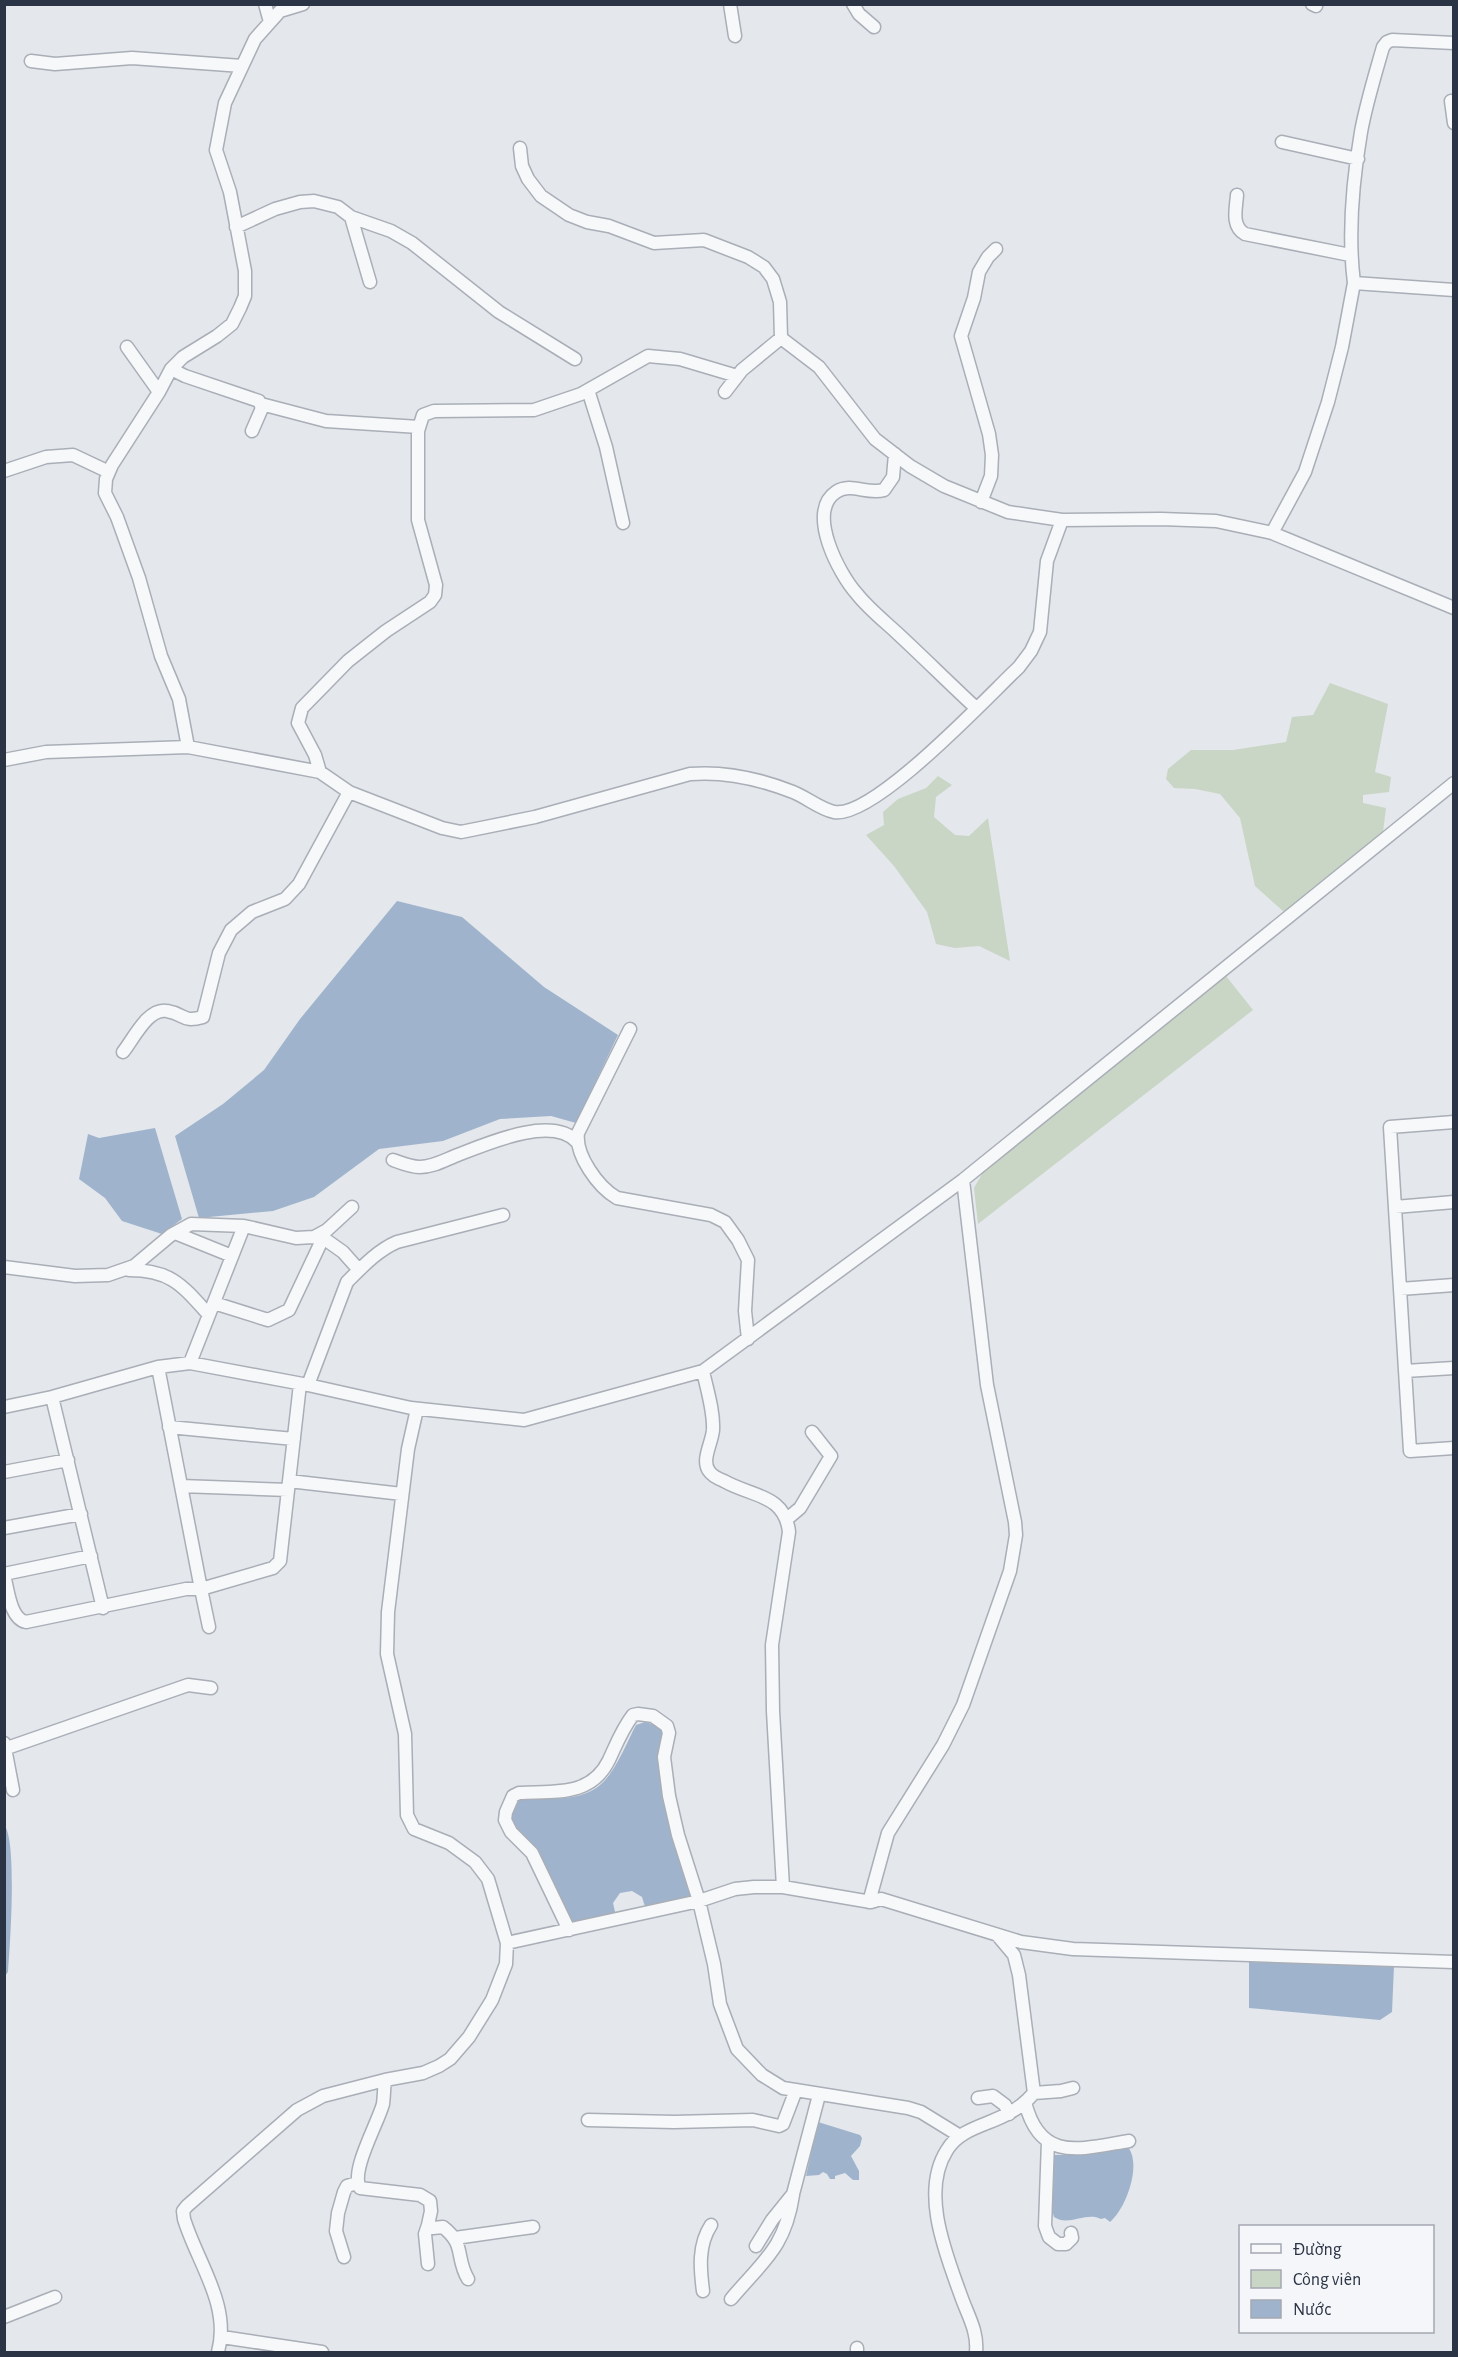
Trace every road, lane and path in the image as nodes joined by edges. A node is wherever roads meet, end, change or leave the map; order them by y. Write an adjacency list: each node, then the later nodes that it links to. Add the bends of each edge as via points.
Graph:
1 (265, 4): 5 (street)
2 (303, 4): 5 (street, via 280,11)
3 (730, 4): 7 (street)
4 (853, 4): 6 (street)
5 (270, 22): 10 (street, via 255,39)
6 (874, 27)
7 (735, 36)
8 (1454, 43): 15 (street, via 1387,42 1361,131)
9 (31, 61): 10 (street, via 55,64 132,58)
10 (242, 66): 18 (street, via 225,103 216,150)
11 (1451, 101): 12 (street)
12 (1454, 123)
13 (1281, 142): 15 (street)
14 (520, 148): 24 (street, via 528,179 541,196 569,215 654,243 704,240 764,267 780,302)
15 (1358, 159): 20 (street)
16 (1236, 195): 20 (street, via 1236,224 1241,232)
17 (351, 217): 18 (street, via 338,207 300,202); 21 (street); 26 (street, via 412,243 500,312)
18 (236, 227): 27 (street, via 245,271 245,296 240,308 232,324)
19 (996, 249): 38 (street, via 979,272 961,336 992,455 991,476)
20 (1350, 255): 22 (street)
21 (370, 282)
22 (1354, 283): 23 (street); 41 (street, via 1342,347 1315,442 1305,472)
23 (1454, 290)
24 (781, 338): 28 (street); 35 (street, via 819,367 875,439)
25 (127, 347): 30 (street)
26 (575, 359)
27 (171, 369): 30 (street); 32 (street)
28 (737, 375): 29 (street, via 680,359 648,356); 31 (street)
29 (588, 390): 33 (street, via 525,412 428,412 423,414); 40 (street)
30 (159, 392): 37 (street)
31 (725, 392)
32 (261, 404): 33 (street, via 326,421); 34 (street)
33 (419, 427): 46 (street, via 418,520 436,585 435,595 348,662 302,708 298,723)
34 (252, 431)
35 (895, 454): 38 (street, via 944,486); 43 (street, via 893,477 884,490 871,492 850,487 828,499 823,516 828,541 857,595)
36 (4, 471): 37 (street, via 46,457 73,455)
37 (109, 472): 44 (street, via 105,493 139,578 161,656 177,693)
38 (981, 502): 39 (street, via 1008,512)
39 (1062, 520): 41 (street, via 1216,521); 43 (street, via 1047,561 1040,632 1019,667)
40 (623, 523)
41 (1272, 533): 42 (street)
42 (1454, 608)
43 (976, 708): 48 (street, via 922,762 873,800 835,812 794,792 715,772 690,774 535,818 461,832)
44 (188, 747): 45 (street, via 46,752); 46 (street)
45 (4, 760)
46 (320, 772): 48 (street)
47 (1454, 783): 54 (street)
48 (349, 792): 50 (street, via 299,884 285,899 252,912 231,930 219,953 203,1017 190,1021 157,1011)
49 (630, 1029): 52 (street, via 578,1132)
50 (123, 1052)
51 (1454, 1122): 56 (street, via 1390,1127)
52 (577, 1142): 53 (street, via 571,1135 559,1132 522,1133 439,1164 420,1167); 69 (street, via 596,1180 617,1198 711,1215 725,1222 748,1260)
53 (393, 1160)
54 (963, 1180): 69 (street); 101 (street, via 987,1385 1016,1536 999,1605 963,1705 888,1833)
55 (1454, 1202): 56 (street)
56 (1395, 1206): 67 (street)
57 (352, 1207): 61 (street)
58 (502, 1215): 65 (street, via 397,1242)
59 (244, 1226): 60 (street, via 191,1224); 61 (street, via 296,1238); 62 (street)
60 (175, 1233): 62 (street); 64 (street)
61 (321, 1236): 65 (street); 68 (street, via 289,1310 268,1320)
62 (232, 1256): 68 (street)
63 (4, 1267): 64 (street, via 75,1276 108,1275)
64 (124, 1270): 68 (street, via 164,1274)
65 (359, 1270): 75 (street, via 347,1282)
66 (1454, 1285): 67 (street)
67 (1400, 1289): 74 (street)
68 (211, 1309): 70 (street)
69 (748, 1339): 73 (street)
70 (190, 1363): 71 (street); 75 (street)
71 (158, 1367): 76 (street); 79 (street)
72 (1454, 1368): 74 (street)
73 (703, 1371): 78 (street, via 524,1420); 89 (street, via 712,1416 707,1469 730,1485 772,1502)
74 (1405, 1371): 82 (street, via 1410,1451)
75 (304, 1384): 78 (street); 81 (street)
76 (52, 1396): 77 (street); 83 (street)
77 (4, 1407)
78 (417, 1409): 87 (street)
79 (169, 1427): 81 (street); 86 (street)
80 (812, 1432): 89 (street, via 831,1456 800,1508)
81 (294, 1439): 85 (street)
82 (1454, 1448)
83 (68, 1460): 84 (street); 88 (street)
84 (4, 1472)
85 (289, 1485): 86 (street); 87 (street); 93 (street, via 278,1565)
86 (181, 1486): 93 (street)
87 (402, 1494): 104 (street, via 387,1654 405,1734 407,1815 414,1829 449,1844 475,1862 488,1879)
88 (81, 1514): 90 (street); 91 (street)
89 (787, 1519): 99 (street, via 789,1532 771,1645)
90 (4, 1528)
91 (91, 1556): 92 (street); 94 (street)
92 (4, 1574): 94 (street, via 14,1612 21,1621 31,1623)
93 (201, 1588): 94 (street); 95 (street)
94 (103, 1608)
95 (209, 1627)
96 (211, 1688): 97 (street, via 188,1685)
97 (6, 1745): 98 (street)
98 (13, 1790)
99 (783, 1887): 100 (street, via 735,1889); 101 (street)
100 (699, 1901): 102 (street); 102 (street, via 669,1796 664,1757 667,1726 660,1720 633,1715 603,1770 586,1786 570,1791 519,1793 513,1796 506,1812 511,1832 532,1853); 108 (street, via 730,2037 762,2075 774,2084)
101 (869, 1902): 103 (street, via 882,1899)
102 (569, 1930): 104 (street)
103 (995, 1933): 105 (street, via 1021,1942 1073,1949); 110 (street, via 1014,1955)
104 (507, 1943): 106 (street, via 506,1965 492,2000 450,2059 423,2073)
105 (1454, 1962)
106 (385, 2080): 117 (street, via 383,2103); 132 (street, via 323,2097 297,2110 183,2211 212,2285)
107 (1073, 2088): 110 (street)
108 (796, 2090): 109 (street); 113 (street, via 779,2126 753,2120)
109 (819, 2095): 114 (street, via 915,2110); 118 (street)
110 (1030, 2097): 112 (street); 115 (street, via 1030,2121)
111 (978, 2098): 112 (street, via 993,2096)
112 (1009, 2114): 114 (street)
113 (588, 2120)
114 (960, 2136): 135 (street, via 947,2149 941,2163 936,2181 936,2213 972,2322)
115 (1048, 2141): 116 (street, via 1071,2148); 122 (street, via 1045,2226 1058,2244 1066,2244)
116 (1129, 2141)
117 (357, 2183): 119 (street, via 360,2188 420,2195 430,2201); 125 (street, via 347,2186 338,2213 336,2231)
118 (794, 2194): 124 (street); 130 (street, via 782,2238)
119 (428, 2225): 123 (street, via 433,2229 443,2227); 126 (street)
120 (711, 2225): 128 (street, via 702,2243)
121 (533, 2227): 123 (street)
122 (1071, 2233)
123 (455, 2238): 127 (street)
124 (756, 2246)
125 (344, 2257)
126 (428, 2264)
127 (468, 2279)
128 (703, 2291)
129 (55, 2297): 131 (street)
130 (731, 2299)
131 (4, 2317)
132 (222, 2337): 133 (street); 134 (street)
133 (218, 2352)
134 (322, 2352)
135 (976, 2352)

